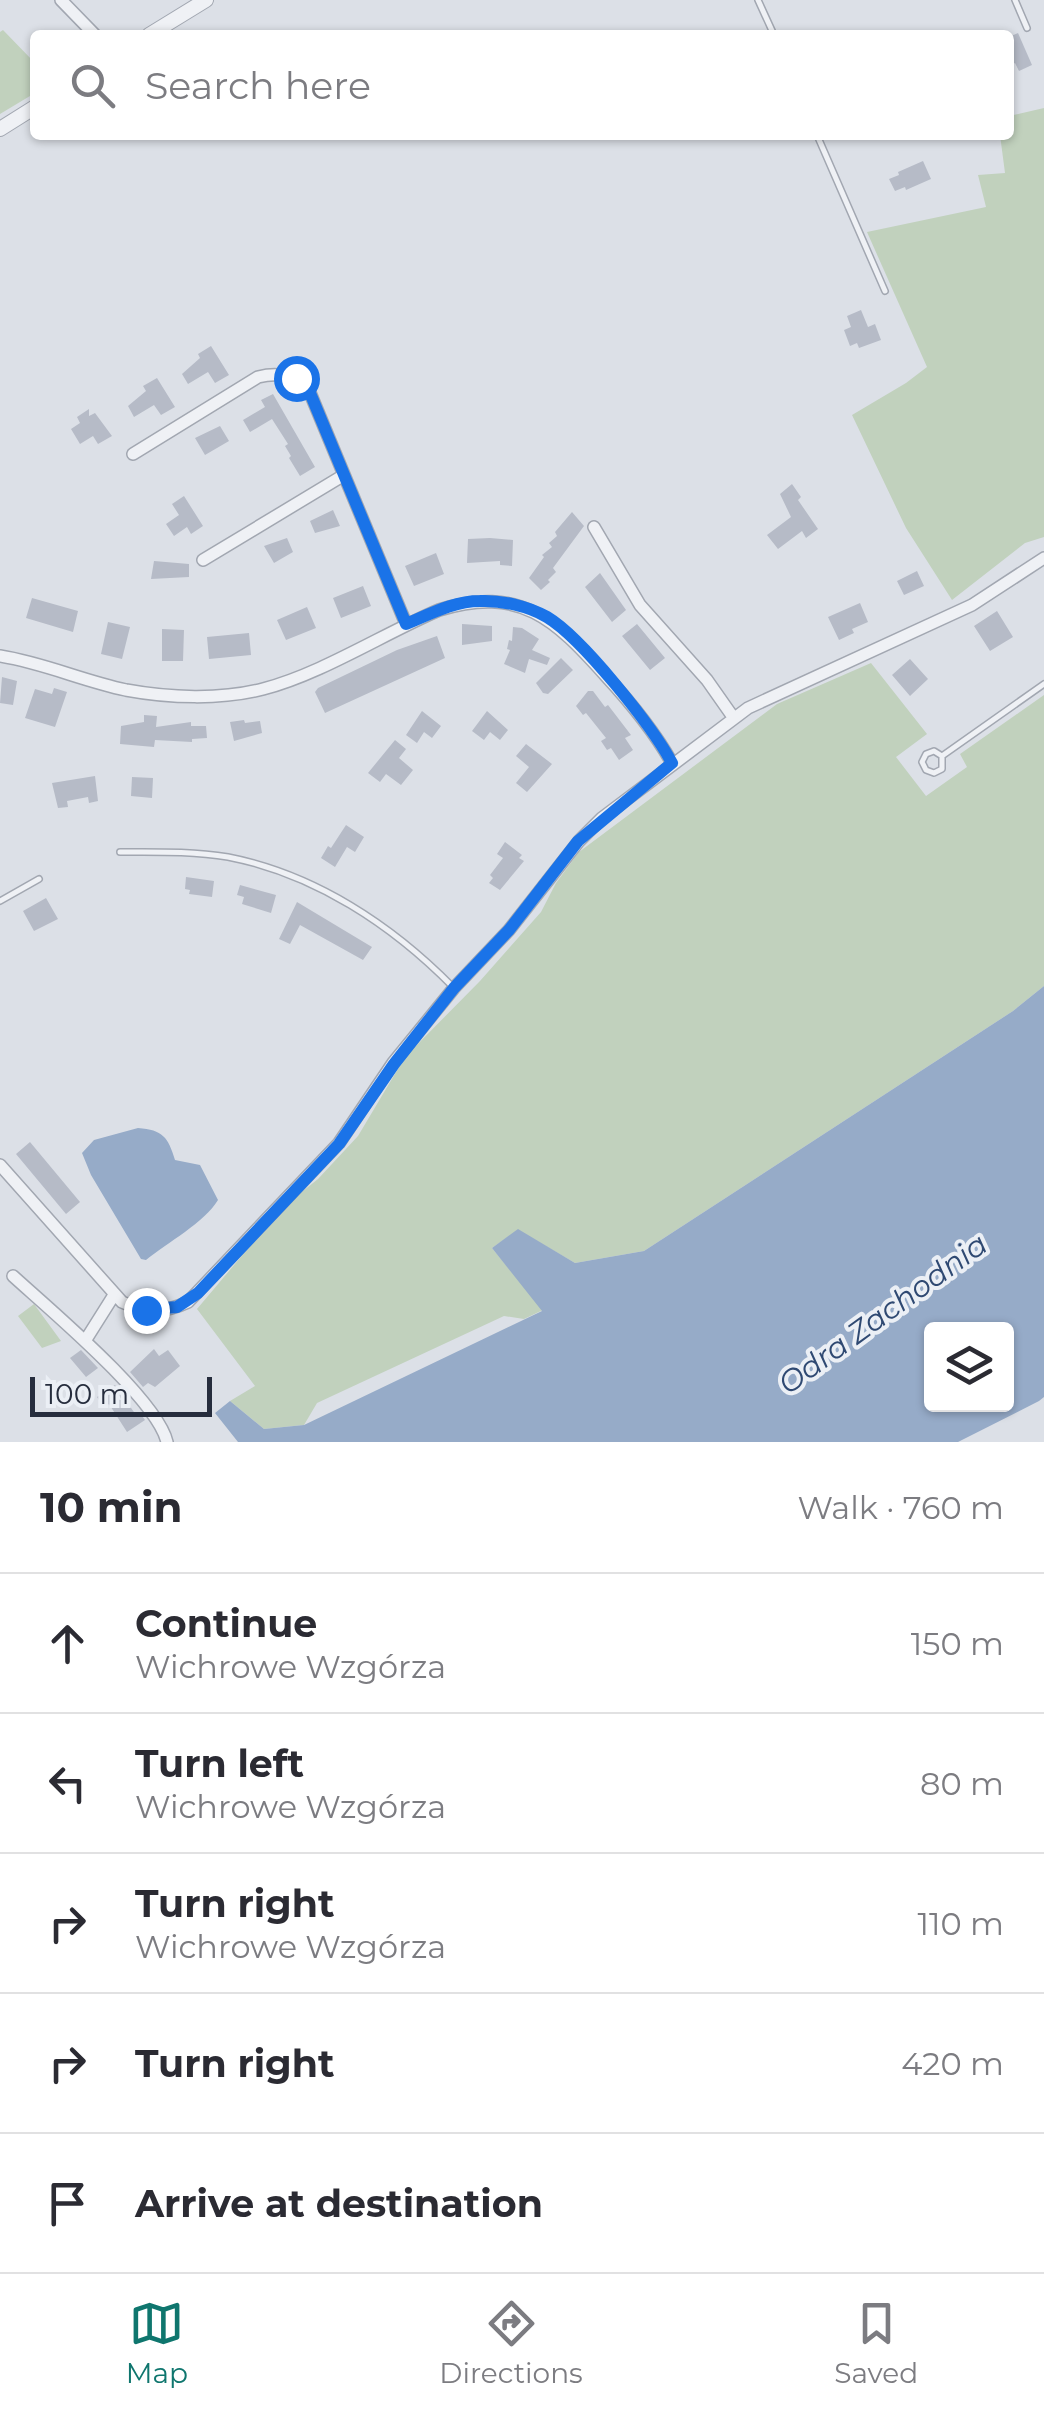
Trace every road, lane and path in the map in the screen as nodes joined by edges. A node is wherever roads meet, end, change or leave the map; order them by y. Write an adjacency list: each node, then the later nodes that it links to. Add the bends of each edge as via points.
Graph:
1 (61, 0): 6 (street)
2 (206, 0): 7 (street)
3 (758, 0): 8 (lane)
4 (1015, 0): 5 (lane)
5 (1027, 28)
6 (90, 30)
7 (157, 30)
8 (772, 30)
9 (30, 110): 10 (street)
10 (0, 129)
11 (820, 140): 12 (lane)
12 (886, 290)
13 (133, 454): 14 (street, via 258,378 283,374 308,388)
14 (344, 475): 17 (street); 18 (street)
15 (594, 527): 21 (street, via 640,604)
16 (1044, 558): 21 (street, via 972,605)
17 (203, 560)
18 (406, 624): 19 (street, via 291,679 232,694 127,690); 23 (street, via 481,601 546,617 628,700)
19 (0, 656)
20 (1044, 684): 22 (lane)
21 (733, 717): 23 (street)
22 (942, 756): 22 (lane, via 926,754 923,766 938,772)
23 (672, 763): 27 (street, via 578,841)
24 (120, 852): 27 (lane, via 224,856 284,873 360,910)
25 (39, 878): 26 (lane)
26 (0, 901)
27 (454, 988): 30 (street, via 339,1144 198,1293 156,1311 134,1308)
28 (0, 1165): 30 (street)
29 (12, 1276): 31 (street)
30 (114, 1295): 31 (street)
31 (85, 1340): 32 (street, via 144,1405)
32 (167, 1442)

